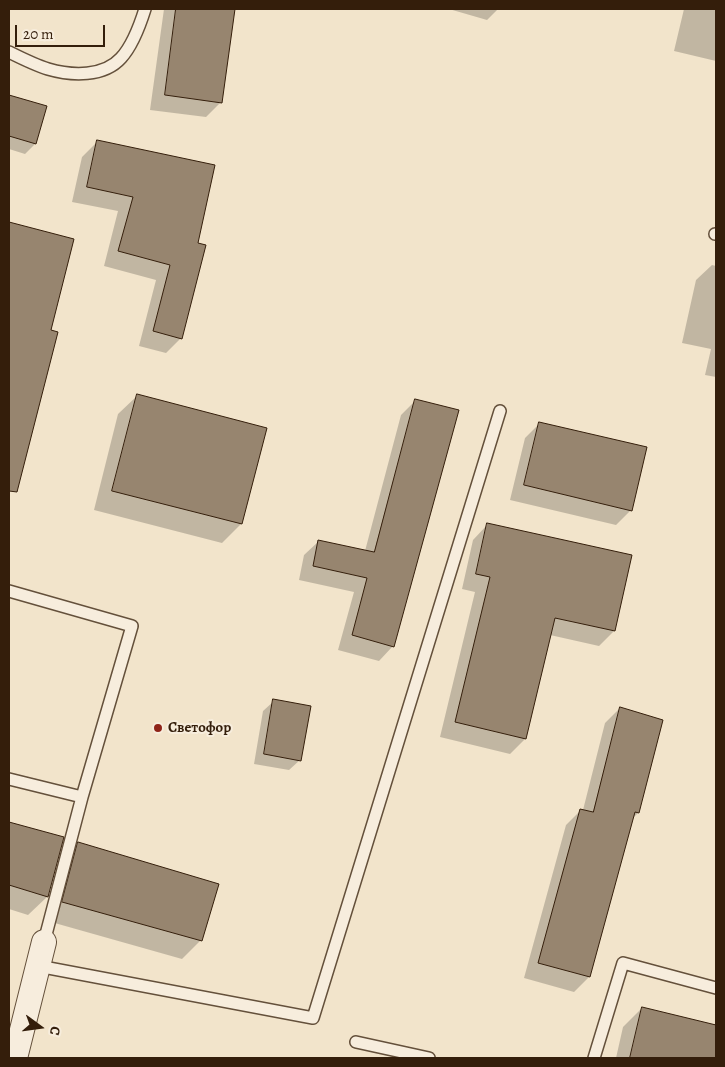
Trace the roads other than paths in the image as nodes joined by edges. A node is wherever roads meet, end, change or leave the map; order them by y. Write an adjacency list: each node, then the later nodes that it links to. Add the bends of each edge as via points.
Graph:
1 (145, 9): 2 (lane, via 133,40 121,58 104,70 86,74 48,69)
2 (9, 52)
3 (500, 411): 8 (lane, via 313,1018)
4 (9, 591): 6 (lane, via 132,626)
5 (9, 779): 6 (lane)
6 (82, 797): 7 (lane)
7 (44, 942): 8 (street)
8 (38, 966): 11 (street)
9 (716, 988): 13 (lane, via 623,964)
10 (356, 1042): 12 (lane)
11 (15, 1058)
12 (429, 1058)
13 (594, 1058)

